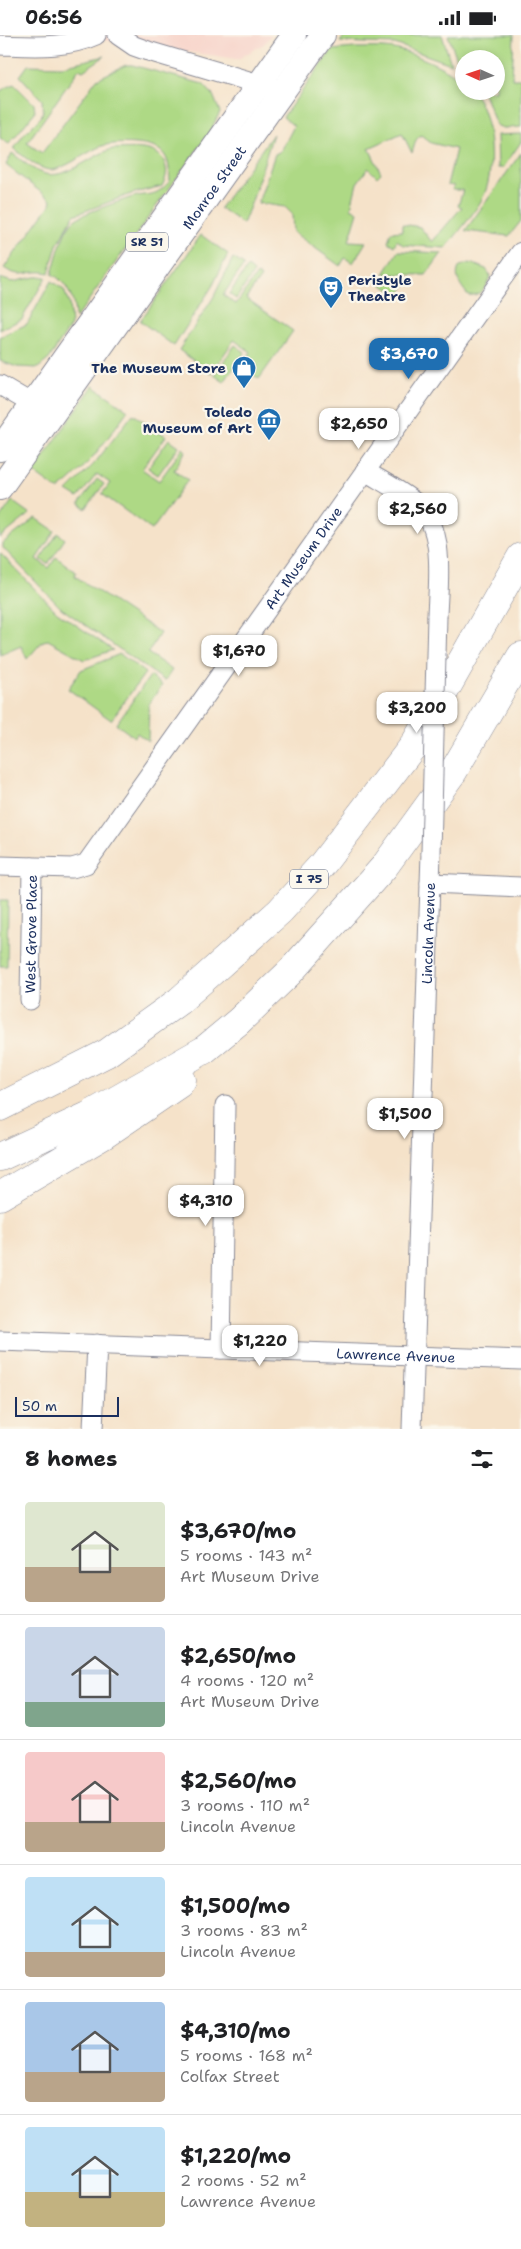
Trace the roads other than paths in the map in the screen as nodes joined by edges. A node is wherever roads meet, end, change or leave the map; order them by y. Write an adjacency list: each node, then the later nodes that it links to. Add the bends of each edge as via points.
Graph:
1 (96, 35): 5 (street, via 63,46)
2 (118, 35): 6 (street, via 148,51)
3 (294, 35): 6 (main road, Monroe Street / SR 51)
4 (323, 35): 7 (main road, Monroe Street / SR 51)
5 (0, 45)
6 (260, 84): 7 (street); 10 (main road, Monroe Street / SR 51)
7 (283, 91): 10 (main road, Monroe Street / SR 51)
8 (521, 251): 12 (street, Art Museum Drive)
9 (0, 385): 10 (street)
10 (42, 410): 11 (main road, Monroe Street / SR 51); 13 (main road, Monroe Street / SR 51)
11 (0, 449)
12 (366, 471): 19 (street, Art Museum Drive, via 79,866); 20 (street, Lincoln Avenue, bridge, via 418,505 431,522 437,545)
13 (0, 488)
14 (521, 547): 16 (highway)
15 (521, 557): 16 (highway, I 75)
16 (498, 595): 25 (highway, I 75, via 414,745 321,866 280,911 179,1001 106,1053)
17 (521, 656): 23 (highway, via 453,773 384,867 289,973)
18 (0, 866): 19 (street)
19 (32, 867): 22 (street, West Grove Place)
20 (430, 883): 21 (street); 31 (street, Lincoln Avenue)
21 (521, 887)
22 (30, 1000)
23 (204, 1051): 26 (highway, via 88,1116); 27 (highway, via 179,1084 104,1135)
24 (225, 1105): 30 (street)
25 (0, 1107)
26 (0, 1157)
27 (0, 1196)
28 (0, 1341): 29 (street, Lawrence Avenue)
29 (96, 1345): 30 (street, Lawrence Avenue); 33 (street)
30 (221, 1349): 31 (street, Lawrence Avenue)
31 (414, 1356): 32 (street, Lawrence Avenue); 34 (street, Lincoln Avenue)
32 (521, 1361)
33 (93, 1429)
34 (412, 1429)

